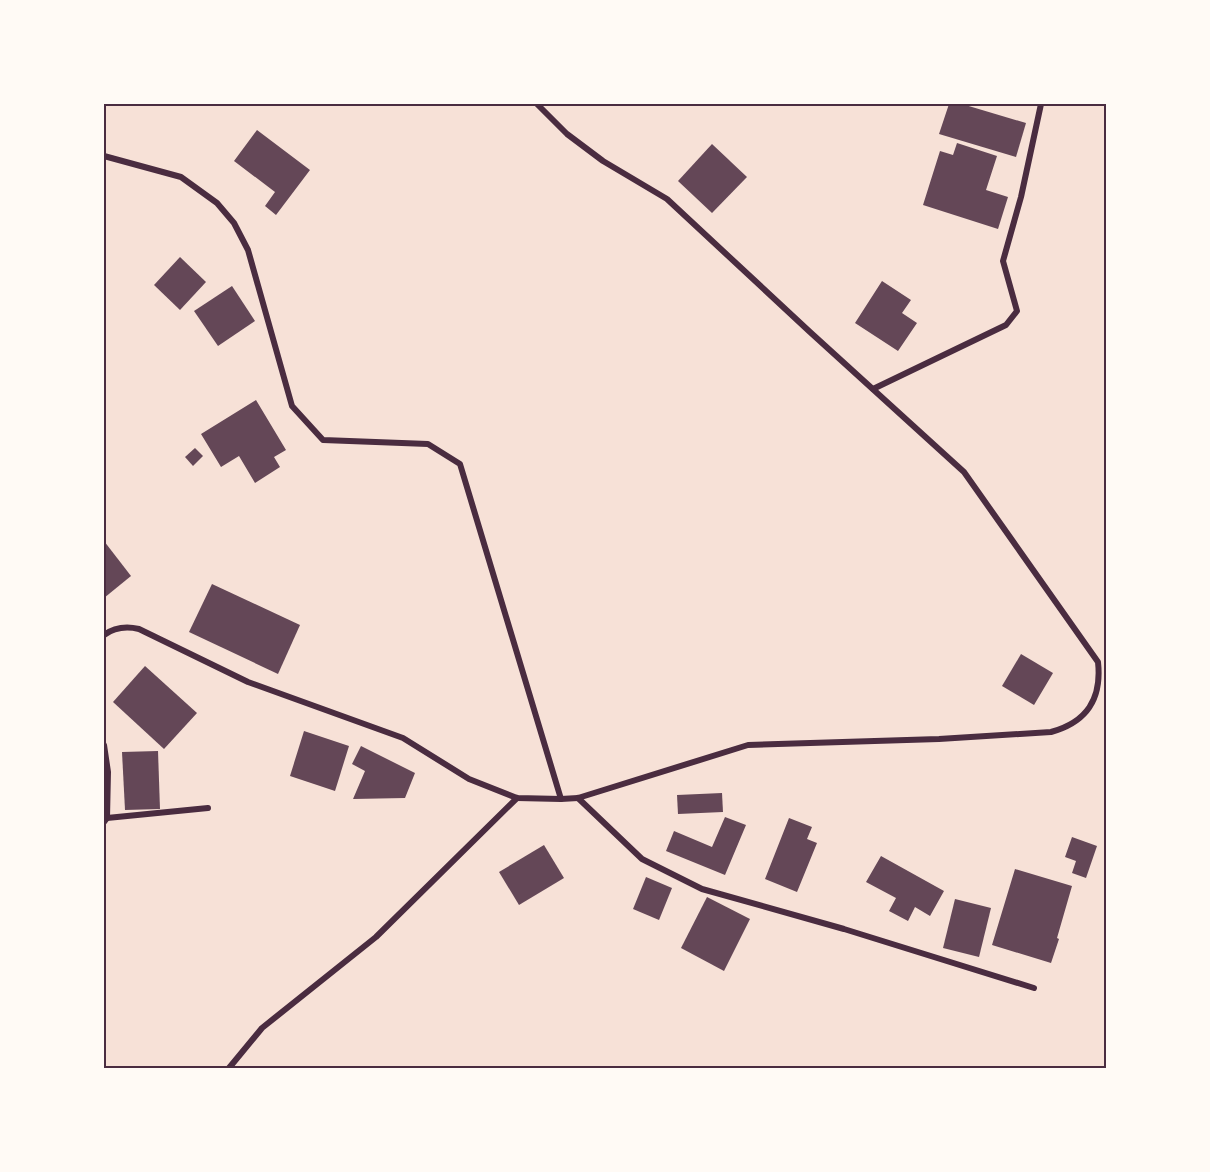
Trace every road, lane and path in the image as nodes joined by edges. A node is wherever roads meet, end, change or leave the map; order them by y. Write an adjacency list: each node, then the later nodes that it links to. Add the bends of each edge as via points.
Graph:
1 (537, 104): 4 (street, via 567,134 603,161 666,199)
2 (1041, 104): 4 (street, via 1003,261 1017,311 1006,325)
3 (104, 156): 9 (street, via 181,177 216,203 234,223 248,250 292,406 323,440 428,444 460,464)
4 (873, 389): 8 (street, via 964,472 1098,662 1098,689 1086,713 1064,729 1051,732 748,745)
5 (104, 635): 7 (street, via 122,627 140,629 248,682 403,738 469,779)
6 (104, 745): 11 (street, via 108,772)
7 (517, 798): 9 (street); 13 (street, via 376,937 262,1028)
8 (578, 798): 9 (street); 12 (street, via 642,859 702,889)
9 (561, 799)
10 (208, 808): 11 (street)
11 (105, 820)
12 (1034, 988)
13 (229, 1068)

